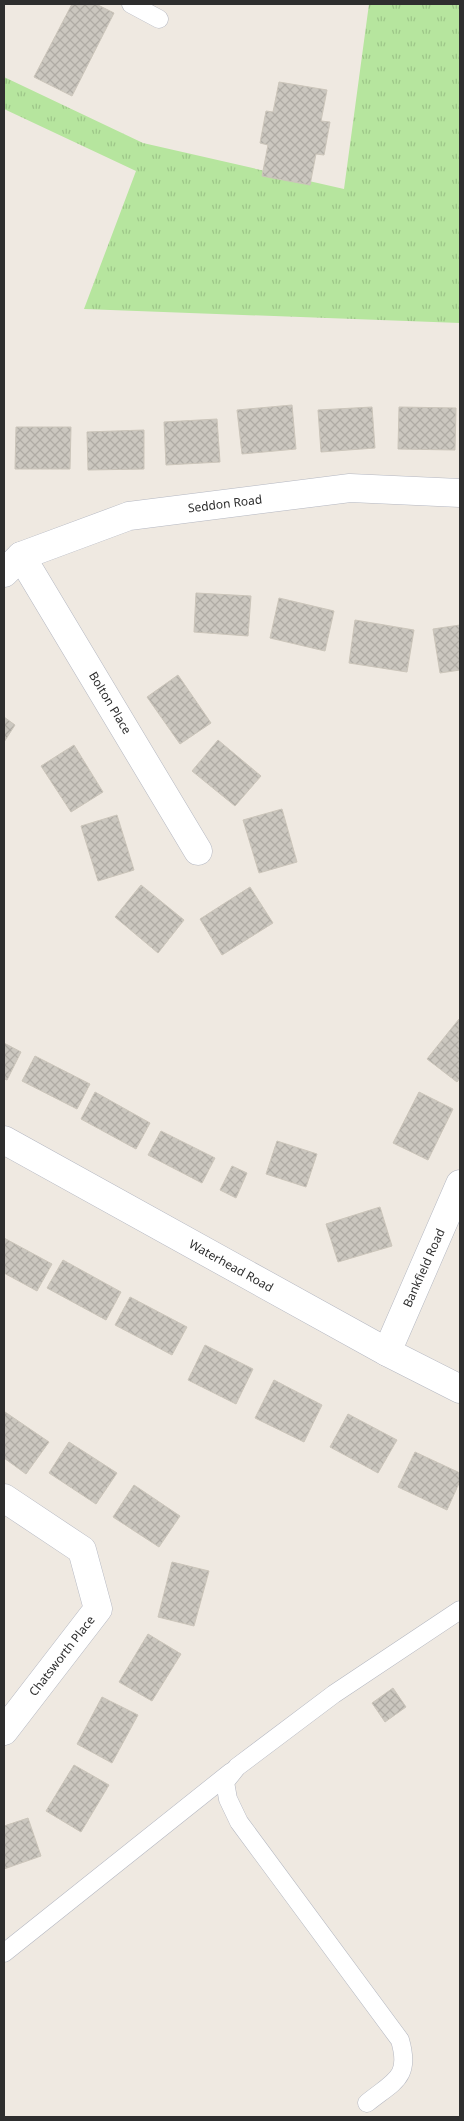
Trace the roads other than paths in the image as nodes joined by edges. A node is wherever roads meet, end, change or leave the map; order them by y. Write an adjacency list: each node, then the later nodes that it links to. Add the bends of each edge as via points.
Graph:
1 (131, 4): 2 (lane)
2 (159, 18)
3 (460, 493): 4 (street, Seddon Road, via 350,488 129,516)
4 (12, 564): 5 (street, Bolton Place)
5 (198, 851)
6 (4, 1140): 8 (street, Waterhead Road)
7 (460, 1184): 8 (street, Bankfield Road)
8 (387, 1352): 9 (street, Waterhead Road)
9 (460, 1389)
10 (4, 1498): 12 (street, Chatsworth Place, via 82,1550 98,1610)
11 (460, 1610): 13 (lane, via 334,1694)
12 (4, 1731)
13 (237, 1767): 14 (lane); 15 (lane, via 225,1782 238,1822 400,2040 405,2058 400,2077)
14 (4, 1953)
15 (367, 2103)

